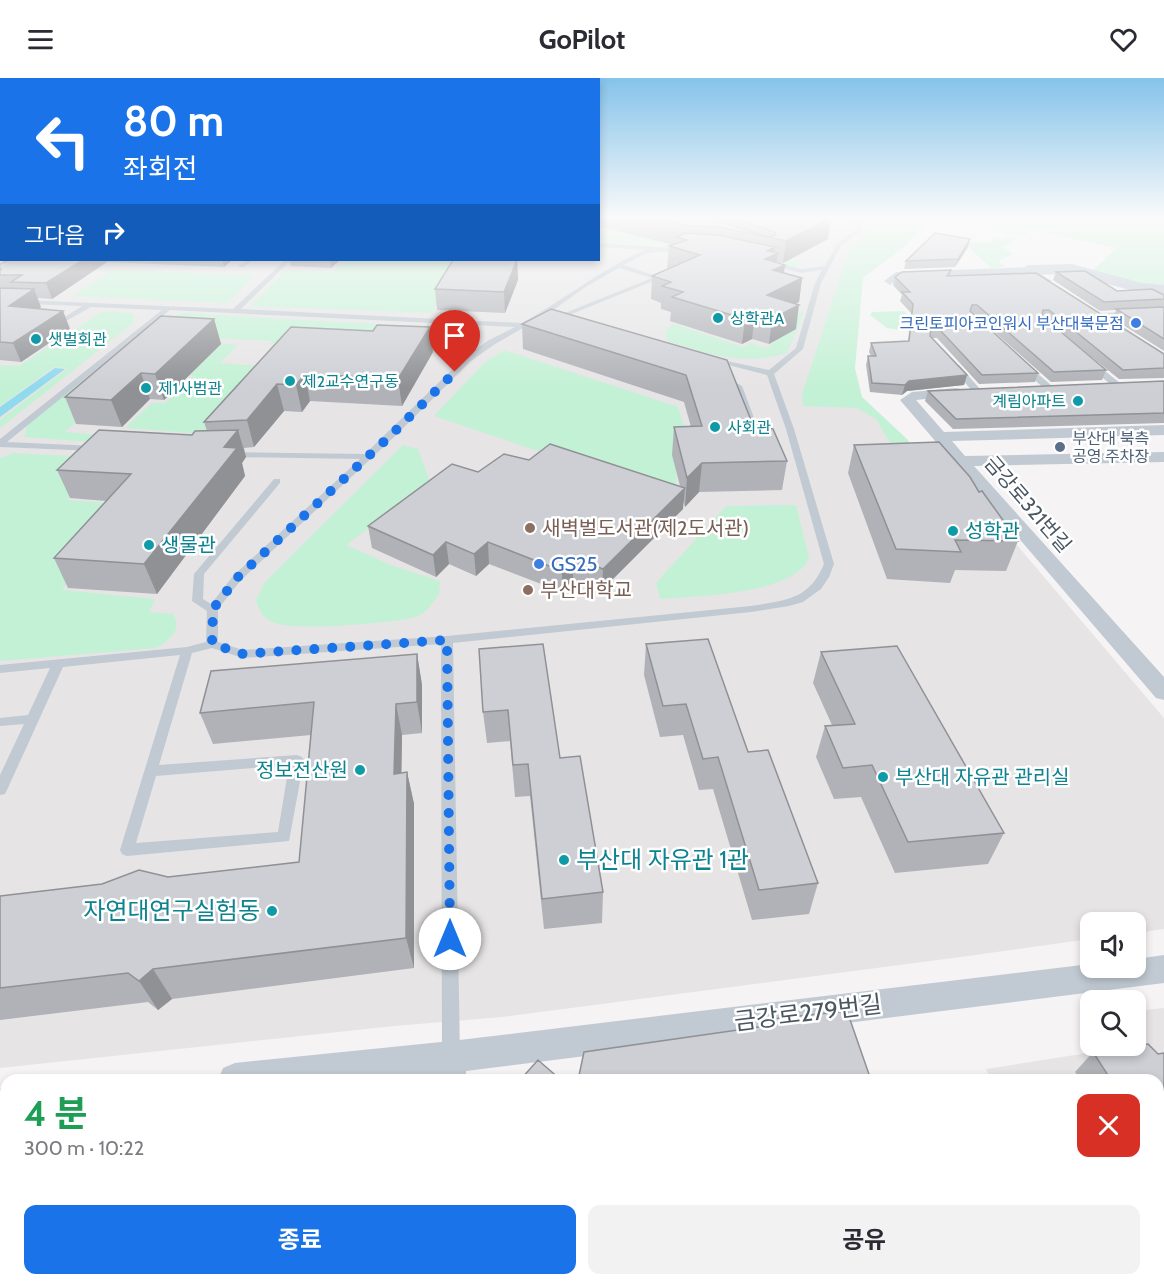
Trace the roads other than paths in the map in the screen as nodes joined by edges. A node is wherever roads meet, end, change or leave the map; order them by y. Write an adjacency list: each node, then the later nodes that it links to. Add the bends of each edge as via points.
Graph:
1 (272, 275): 16 (lane)
2 (603, 275): 17 (lane)
3 (650, 275): 20 (lane, via 658,278)
4 (807, 275): 10 (lane)
5 (823, 275): 10 (lane)
6 (896, 275): 9 (street)
7 (1037, 275): 11 (street)
8 (1095, 275): 12 (main road)
9 (890, 281)
10 (818, 283): 29 (lane, via 800,349)
11 (1061, 290)
12 (1164, 290)
13 (0, 301): 14 (lane)
14 (89, 305): 15 (lane); 22 (lane)
15 (169, 308): 16 (lane); 39 (lane)
16 (235, 311): 23 (lane)
17 (548, 312): 20 (lane); 23 (lane)
18 (1092, 312): 19 (lane); 24 (street)
19 (1132, 313)
20 (562, 316): 21 (lane)
21 (573, 320)
22 (59, 323)
23 (523, 325): 44 (lane, via 468,358)
24 (1115, 328)
25 (703, 357): 29 (lane)
26 (1083, 357): 31 (lane)
27 (947, 358): 36 (lane, 금강로321번길)
28 (1023, 364): 34 (lane)
29 (770, 373): 48 (lane, via 790,429 792,456 829,564 824,581 813,593 751,609)
30 (710, 375): 40 (lane, via 738,386)
31 (1123, 385): 32 (street)
32 (1094, 386)
33 (1071, 387): 34 (street)
34 (1048, 388): 35 (street)
35 (1025, 389)
36 (983, 391): 38 (street, 금강로321번길, via 943,392 907,400)
37 (1164, 430): 38 (street)
38 (939, 437): 45 (street, 금강로321번길)
39 (0, 443): 41 (lane)
40 (761, 448)
41 (106, 449)
42 (224, 455): 44 (lane, via 240,452)
43 (1164, 456): 45 (street)
44 (367, 457): 47 (lane, via 237,578)
45 (962, 461): 53 (street, 금강로321번길)
46 (277, 481): 47 (lane, via 200,574 197,601)
47 (213, 609): 49 (lane)
48 (447, 640): 49 (lane, via 243,654); 59 (lane)
49 (212, 644): 50 (lane)
50 (187, 651): 51 (lane); 56 (lane)
51 (58, 664): 52 (lane); 54 (lane)
52 (0, 669)
53 (1164, 692)
54 (33, 719): 55 (lane); 57 (lane)
55 (0, 722)
56 (152, 771): 56 (lane, via 127,850 284,837 297,760)
57 (0, 790)
58 (1164, 969): 59 (street, 금강로279번길)
59 (450, 1068): 60 (street, 금강로279번길)
60 (342, 1074)

